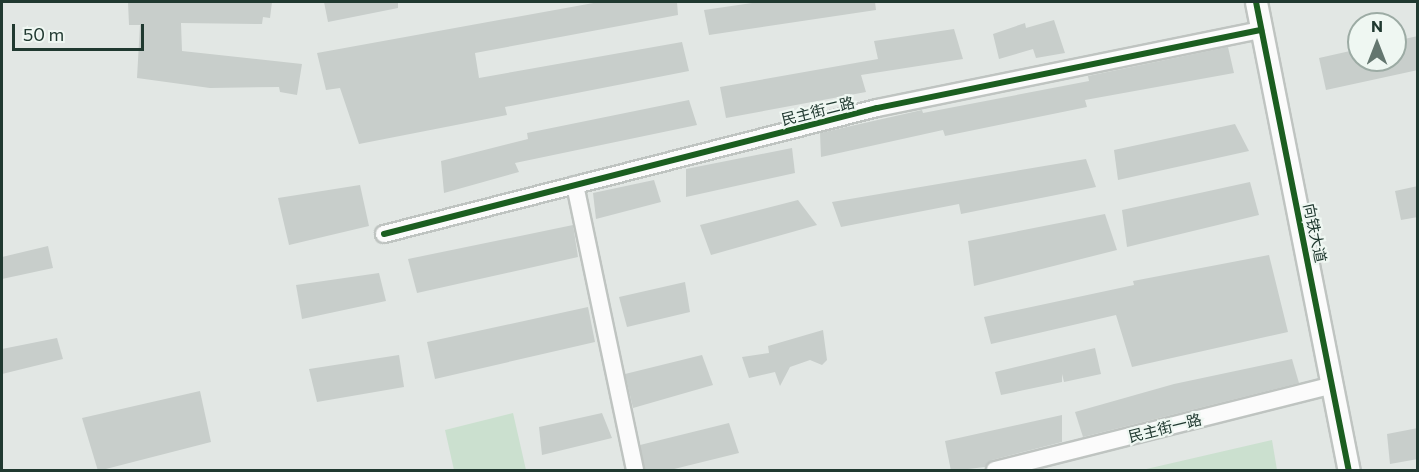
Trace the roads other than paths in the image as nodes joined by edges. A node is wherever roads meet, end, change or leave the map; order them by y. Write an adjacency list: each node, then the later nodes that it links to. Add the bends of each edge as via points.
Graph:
1 (1256, 2): 2 (street, 向铁大道)
2 (1261, 30): 3 (street, 民主街二路, via 877,108); 5 (street, 向铁大道)
3 (575, 185): 4 (street, 民主街二路); 6 (street)
4 (384, 234)
5 (1334, 385): 7 (street, 民主街一路); 8 (street, 向铁大道)
6 (635, 471)
7 (995, 471)
8 (1349, 471)

